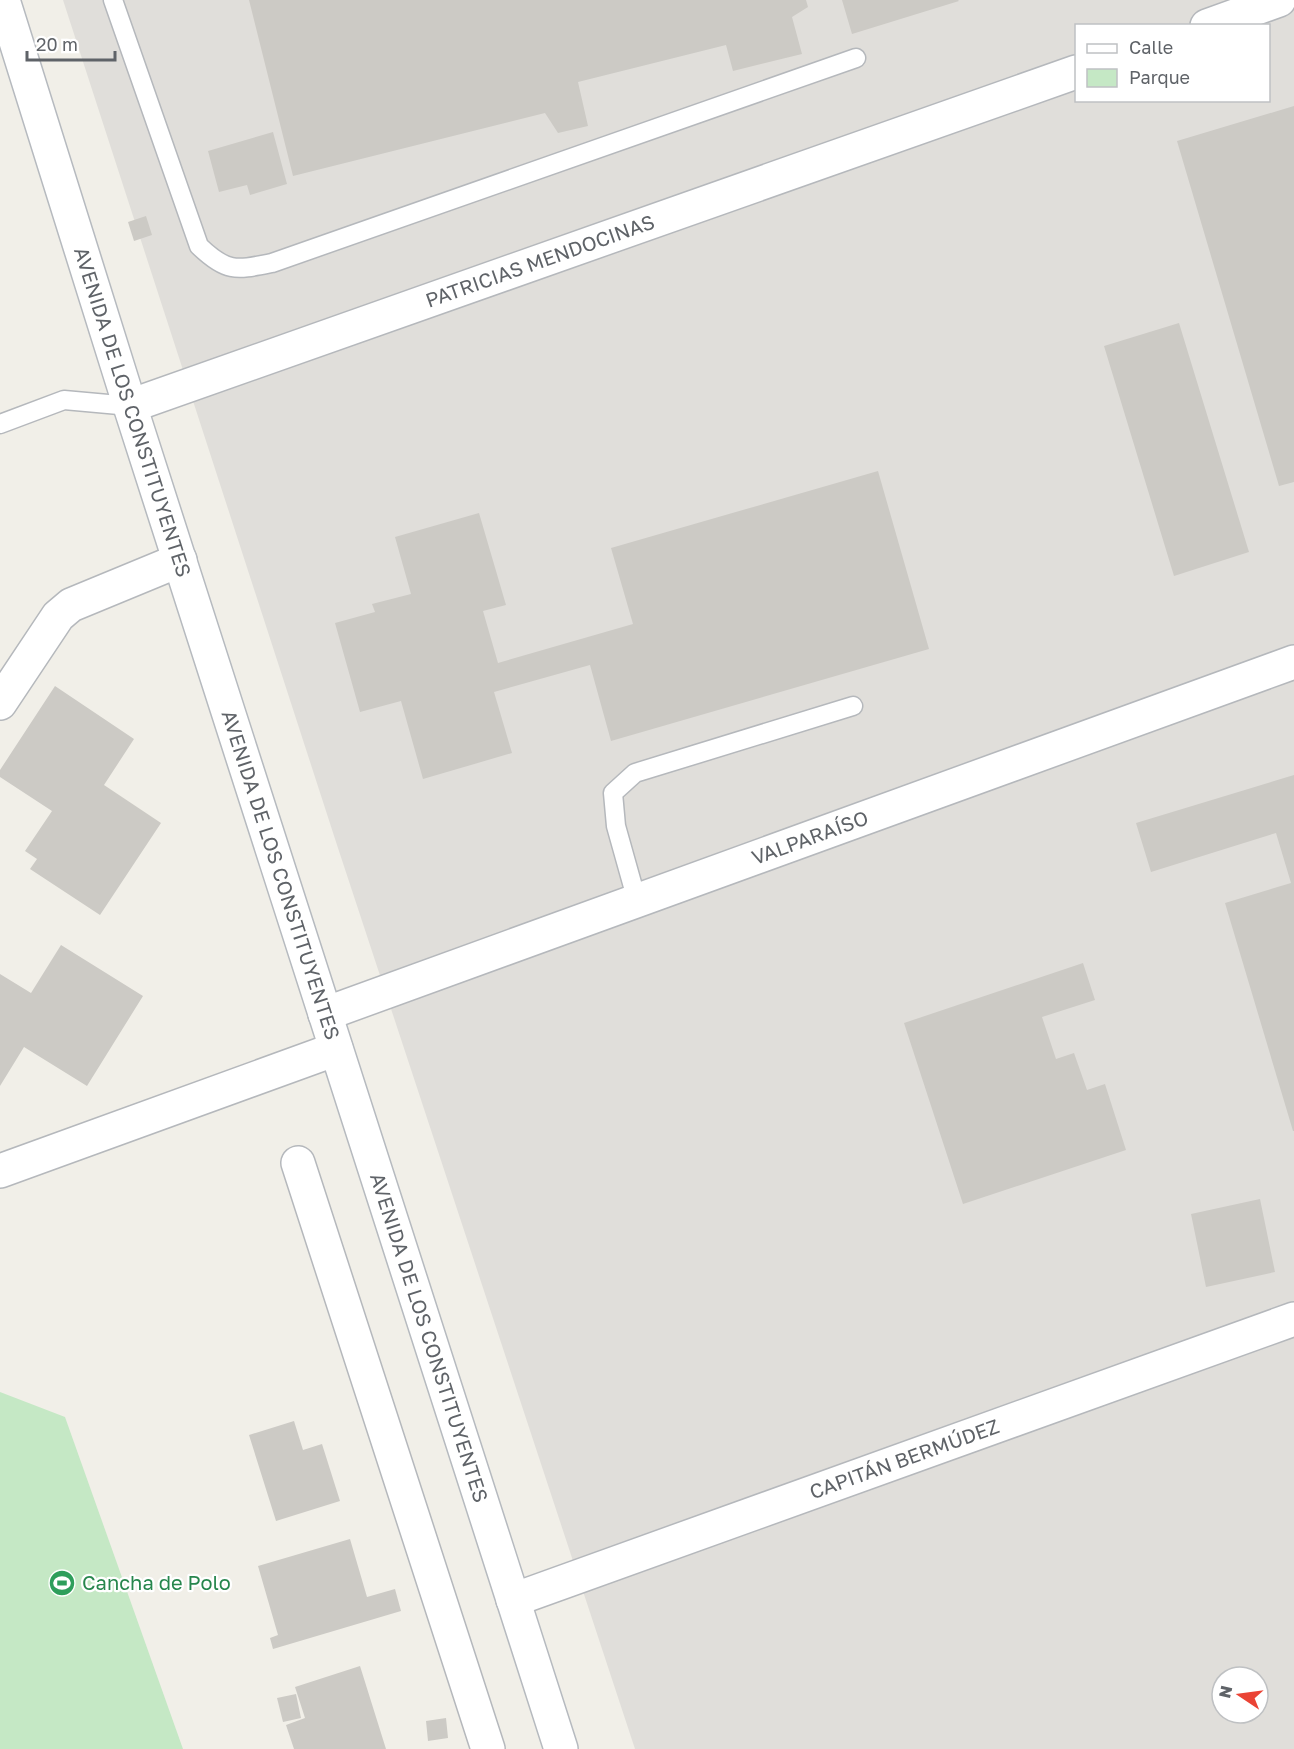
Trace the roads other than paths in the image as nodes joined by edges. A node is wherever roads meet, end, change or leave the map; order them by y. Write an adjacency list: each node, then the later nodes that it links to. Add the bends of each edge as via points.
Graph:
1 (3, 0): 7 (street, AVENIDA DE LOS CONSTITUYENTES)
2 (113, 0): 5 (lane, via 199,246 215,261 239,269 272,263)
3 (1279, 0): 4 (street)
4 (1213, 24)
5 (856, 58)
6 (1075, 73): 7 (street, PATRICIAS MENDOCINAS)
7 (130, 406): 8 (lane, PATRICIAS MENDOCINAS, via 64,400); 9 (street, AVENIDA DE LOS CONSTITUYENTES)
8 (0, 424)
9 (180, 560): 11 (street, via 71,605 58,615); 14 (street, AVENIDA DE LOS CONSTITUYENTES)
10 (1294, 662): 13 (street, VALPARAÍSO)
11 (0, 703)
12 (853, 706): 13 (lane, via 636,774 613,793 616,826)
13 (637, 901): 14 (street, VALPARAÍSO)
14 (325, 1014): 15 (street, AVENIDA DE LOS CONSTITUYENTES)
15 (336, 1049): 16 (street); 19 (street, AVENIDA DE LOS CONSTITUYENTES)
16 (6, 1162)
17 (298, 1162): 20 (street)
18 (1294, 1319): 19 (street, CAPITÁN BERMÚDEZ)
19 (513, 1600): 21 (street, AVENIDA DE LOS CONSTITUYENTES)
20 (488, 1749)
21 (561, 1749)

